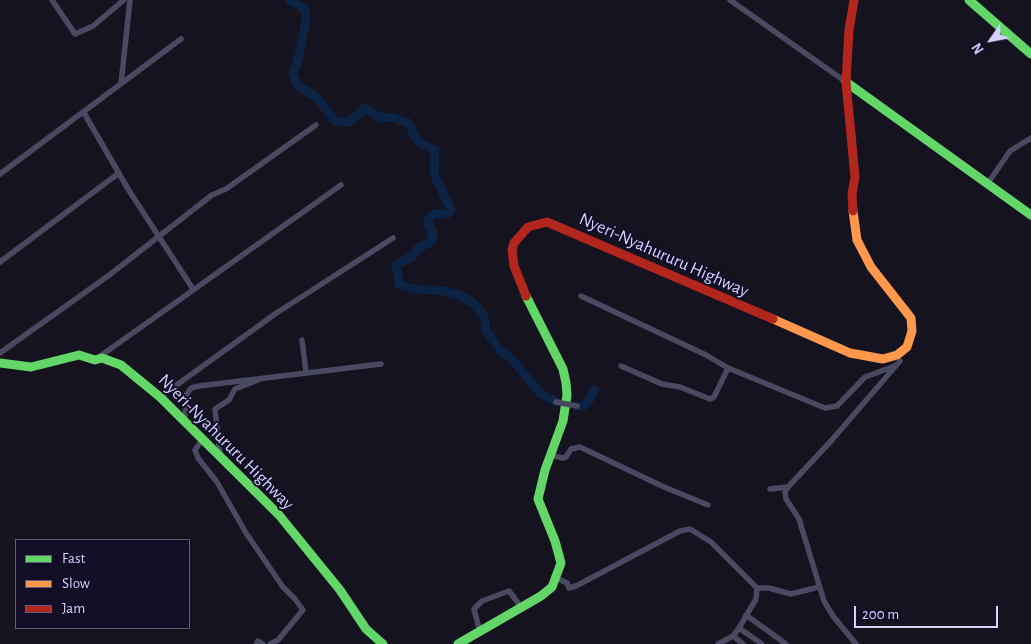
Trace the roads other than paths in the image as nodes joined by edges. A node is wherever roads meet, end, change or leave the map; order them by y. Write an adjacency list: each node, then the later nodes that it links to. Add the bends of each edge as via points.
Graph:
1 (52, 0): 2 (street, via 75,34 93,26)
2 (124, 0)
3 (130, 0): 10 (street)
4 (730, 0): 9 (street)
5 (854, 0): 9 (main road, Nyeri-Nyahururu Highway)
6 (969, 0): 8 (main road)
7 (181, 39): 10 (street)
8 (1031, 54)
9 (846, 82): 16 (main road); 40 (main road, Nyeri-Nyahururu Highway, via 857,240 871,266 908,313 912,332 907,347 897,355 883,359 850,354 571,230 547,222 537,223 516,237 512,256 519,282 563,369 566,383 564,413)
10 (121, 84): 11 (street)
11 (84, 112): 14 (street); 15 (street)
12 (316, 125): 19 (street, via 226,189 212,195)
13 (1031, 138): 16 (street, via 1010,150)
14 (119, 173): 19 (street); 21 (street)
15 (0, 174)
16 (988, 183): 18 (main road)
17 (341, 185): 22 (street)
18 (1031, 215)
19 (160, 235): 22 (street); 25 (street)
20 (393, 238): 35 (street, via 275,314)
21 (0, 262)
22 (193, 289): 26 (street)
23 (580, 296): 32 (street)
24 (302, 340): 33 (street)
25 (0, 353)
26 (96, 360): 28 (main road, Nyeri-Nyahururu Highway, via 79,356 31,367); 35 (main road, Nyeri-Nyahururu Highway, via 102,358 121,365)
27 (900, 361): 31 (street)
28 (0, 364)
29 (381, 364): 33 (street)
30 (621, 366): 32 (street, via 710,400)
31 (895, 366): 32 (street, via 865,377 838,406 830,408); 42 (street)
32 (728, 368)
33 (306, 372): 34 (street)
34 (269, 376): 38 (street, via 191,388 186,395); 41 (street, via 235,389 230,400 215,409)
35 (160, 397): 38 (main road, Nyeri-Nyahururu Highway)
36 (556, 402): 37 (street, bridge)
37 (577, 406)
38 (185, 424): 39 (main road, Nyeri-Nyahururu Highway)
39 (202, 440): 41 (main road, Nyeri-Nyahururu Highway); 55 (street, via 195,450 198,458 217,482 282,587 303,610 276,642)
40 (551, 455): 44 (street, via 566,457 571,449 580,447); 45 (main road, Nyeri-Nyahururu Highway, via 538,499 559,552)
41 (220, 457): 56 (main road, Nyeri-Nyahururu Highway, via 279,515 340,590 366,629)
42 (788, 487): 43 (street); 46 (street, via 786,500 799,519)
43 (770, 489)
44 (708, 505)
45 (556, 578): 47 (street, via 567,583 569,588 576,586 680,531 690,529 711,542); 48 (main road, via 552,587)
46 (818, 587): 47 (street, via 791,594); 62 (street, via 833,616)
47 (757, 588): 49 (street, via 757,597)
48 (522, 608): 51 (main road); 51 (street, via 509,591 482,601 474,609)
49 (746, 615): 50 (street); 61 (street)
50 (739, 628): 52 (street); 60 (street)
51 (480, 632): 57 (main road)
52 (733, 636): 58 (street); 59 (street)
53 (256, 644): 54 (street)
54 (262, 644)
55 (270, 644)
56 (383, 644)
57 (458, 644)
58 (718, 644)
59 (743, 644)
60 (762, 644)
61 (786, 644)
62 (856, 644)

